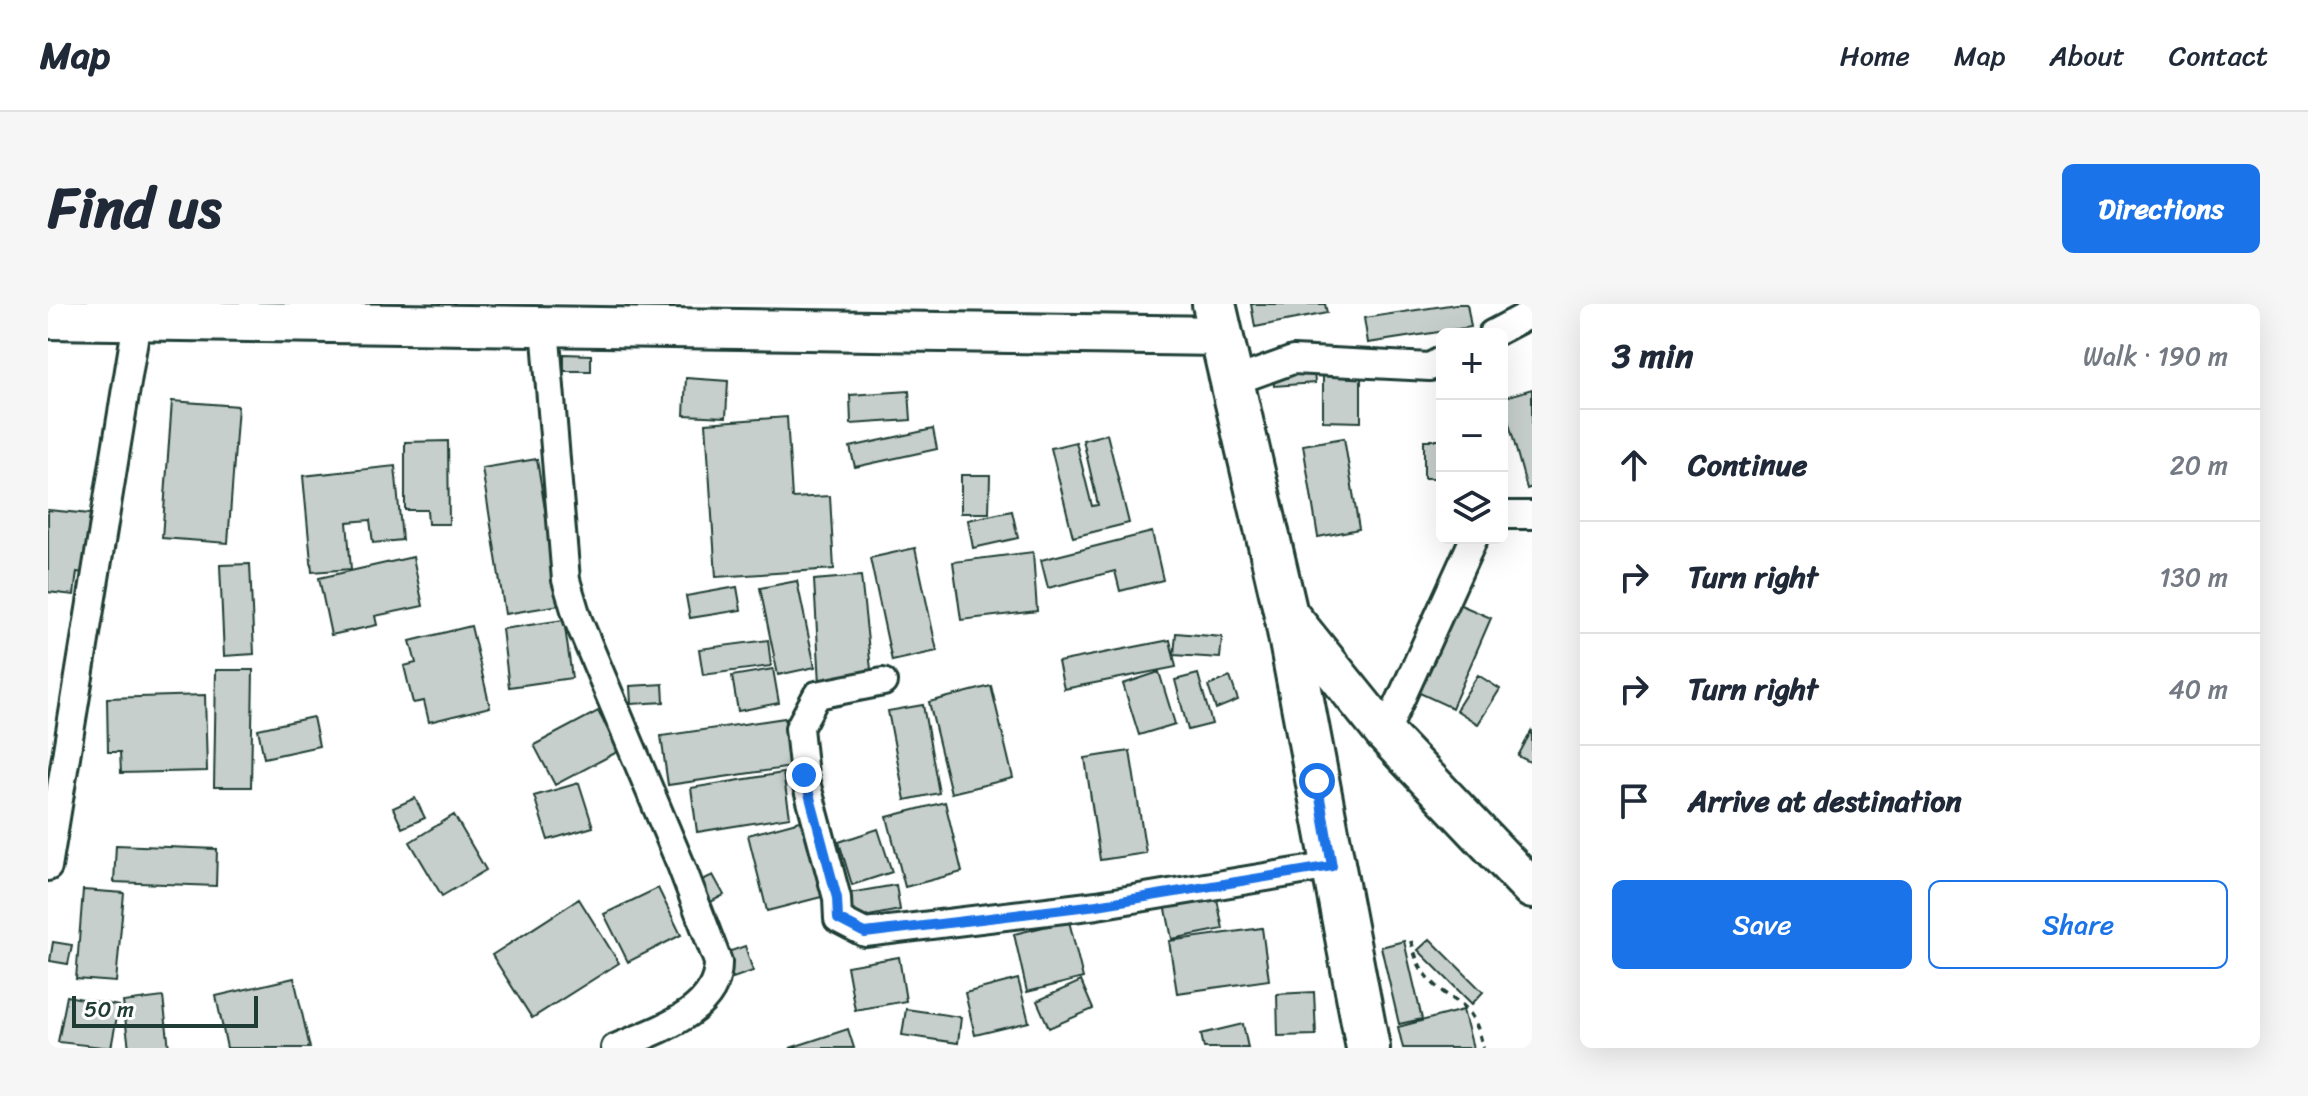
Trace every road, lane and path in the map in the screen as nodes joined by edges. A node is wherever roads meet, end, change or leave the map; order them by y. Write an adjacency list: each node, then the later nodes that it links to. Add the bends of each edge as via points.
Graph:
1 (1532, 313): 6 (street)
2 (48, 319): 4 (street)
3 (1218, 320): 5 (street); 8 (main road)
4 (137, 321): 5 (street); 16 (street)
5 (545, 327): 19 (street, via 566,580 718,962 718,976 702,1004)
6 (1503, 328)
7 (1436, 364): 8 (street, via 1293,360)
8 (1232, 382): 12 (main road)
9 (1508, 515): 10 (street)
10 (1532, 515)
11 (1471, 544): 14 (street)
12 (1285, 610): 14 (street); 15 (main road)
13 (883, 682): 15 (street, via 817,695 799,728 804,775 838,919 865,933 1097,905)
14 (1385, 734): 17 (street)
15 (1332, 866): 20 (main road)
16 (48, 867)
17 (1532, 889)
18 (1411, 941): 21 (path, via 1421,969 1470,1009)
19 (615, 1048)
20 (1368, 1048)
21 (1483, 1048)

